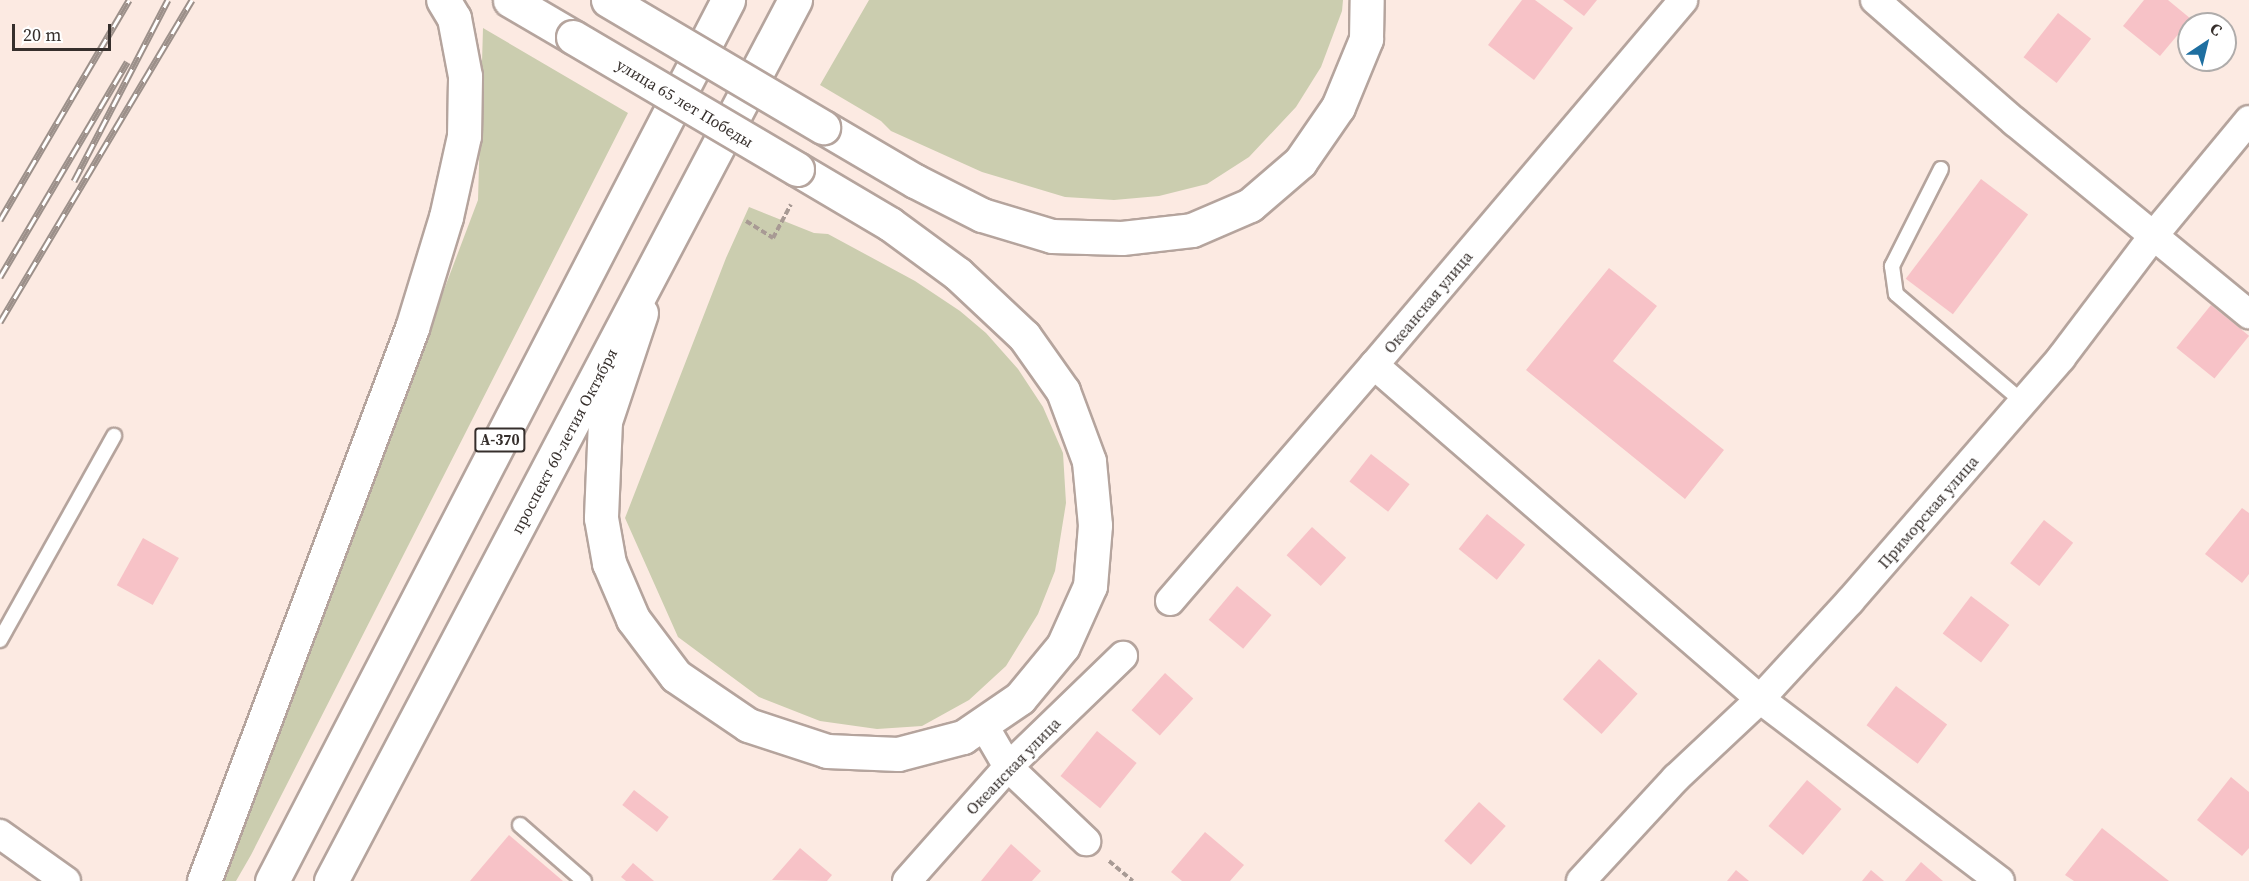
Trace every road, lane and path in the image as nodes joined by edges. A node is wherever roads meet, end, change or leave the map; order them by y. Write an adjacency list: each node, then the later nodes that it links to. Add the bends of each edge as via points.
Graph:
1 (443, 0): 31 (main road, via 454,18 465,76 464,136 446,217 412,328)
2 (510, 0): 13 (main road, улица 65 лет Победы, bridge, via 573,37)
3 (608, 0): 7 (main road, bridge, via 915,181 982,215 1052,236 1122,238 1191,230 1250,205 1300,162 1338,107 1366,39)
4 (728, 0): 32 (main road, А-370)
5 (795, 0): 10 (main road, проспект 60-летия Октября)
6 (806, 0): 10 (main road)
7 (1367, 0)
8 (1683, 0): 18 (street, Океанская улица)
9 (1875, 0): 15 (street, via 2015,123)
10 (763, 63): 16 (main road, проспект 60-летия Октября)
11 (2249, 120): 15 (street, Приморская улица)
12 (1941, 169): 19 (lane, via 1892,267 1896,294)
13 (795, 185): 14 (path, via 773,238); 25 (main road, улица 65 лет Победы, via 890,224 958,274 1024,336 1063,391 1089,461 1095,525 1090,586 1063,646 1020,698)
14 (746, 221)
15 (2154, 235): 17 (street); 19 (street, Приморская улица)
16 (655, 270): 25 (main road, улица 65 лет Победы, via 605,421 601,518 609,563 633,619 676,676 748,725 827,751 898,754 963,737); 33 (main road, проспект 60-летия Октября)
17 (2249, 314)
18 (1374, 365): 21 (street, Океанская улица); 24 (street)
19 (2023, 402): 24 (street, Приморская улица)
20 (114, 435): 22 (lane)
21 (1170, 601)
22 (0, 640)
23 (1123, 656): 26 (street, Океанская улица)
24 (1760, 699): 36 (street, Приморская улица, via 1676,778); 37 (street)
25 (983, 724): 26 (street)
26 (1008, 767): 29 (street); 35 (street, Океанская улица)
27 (520, 825): 34 (lane)
28 (0, 834): 30 (street)
29 (1086, 841)
30 (66, 881)
31 (204, 881)
32 (272, 881)
33 (332, 881)
34 (584, 881)
35 (907, 881)
36 (1581, 881)
37 (2000, 881)

